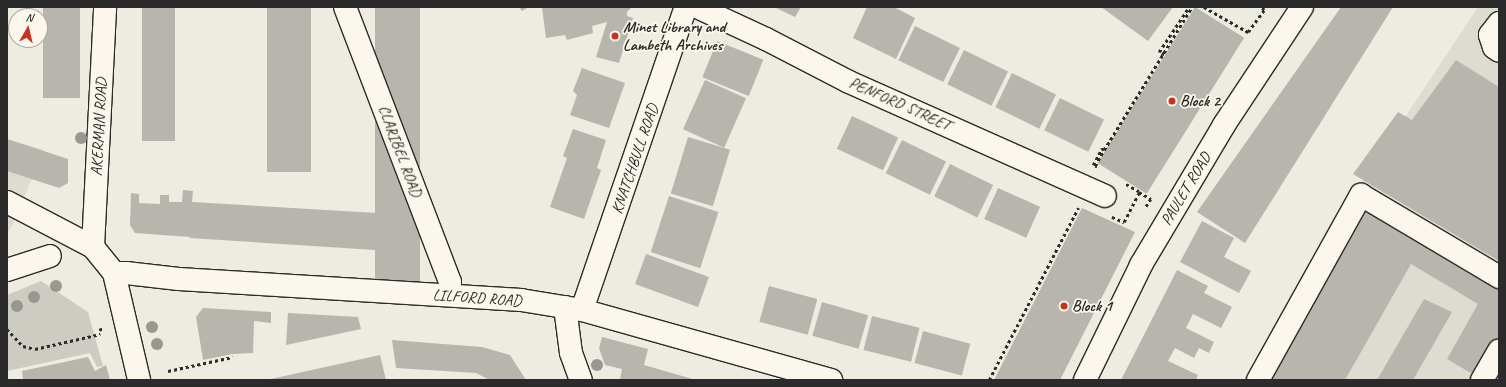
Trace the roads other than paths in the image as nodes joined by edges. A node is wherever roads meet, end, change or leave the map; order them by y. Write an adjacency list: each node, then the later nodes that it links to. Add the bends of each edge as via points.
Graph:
1 (105, 7): 10 (street, AKERMAN ROAD)
2 (346, 7): 15 (street, CLARIBEL ROAD, via 450,282)
3 (686, 7): 16 (street, KNATCHBULL ROAD)
4 (697, 7): 9 (street, PENFORD STREET)
5 (1302, 7): 21 (street, PAULET ROAD, via 1224,125 1141,265)
6 (1499, 23): 7 (street, via 1490,35 1494,47)
7 (1499, 51)
8 (7, 202): 10 (street)
9 (1107, 206)
10 (93, 247): 13 (street)
11 (50, 256): 12 (street)
12 (7, 270)
13 (114, 273): 15 (street, LILFORD ROAD); 18 (street)
14 (1499, 277): 22 (street, via 1361,195)
15 (450, 295): 16 (street, LILFORD ROAD, via 521,300)
16 (573, 309): 19 (street, via 570,353); 20 (street, LILFORD ROAD)
17 (1499, 350): 23 (street)
18 (139, 380)
19 (581, 380)
20 (831, 380)
21 (1085, 380)
22 (1258, 380)
23 (1482, 380)

